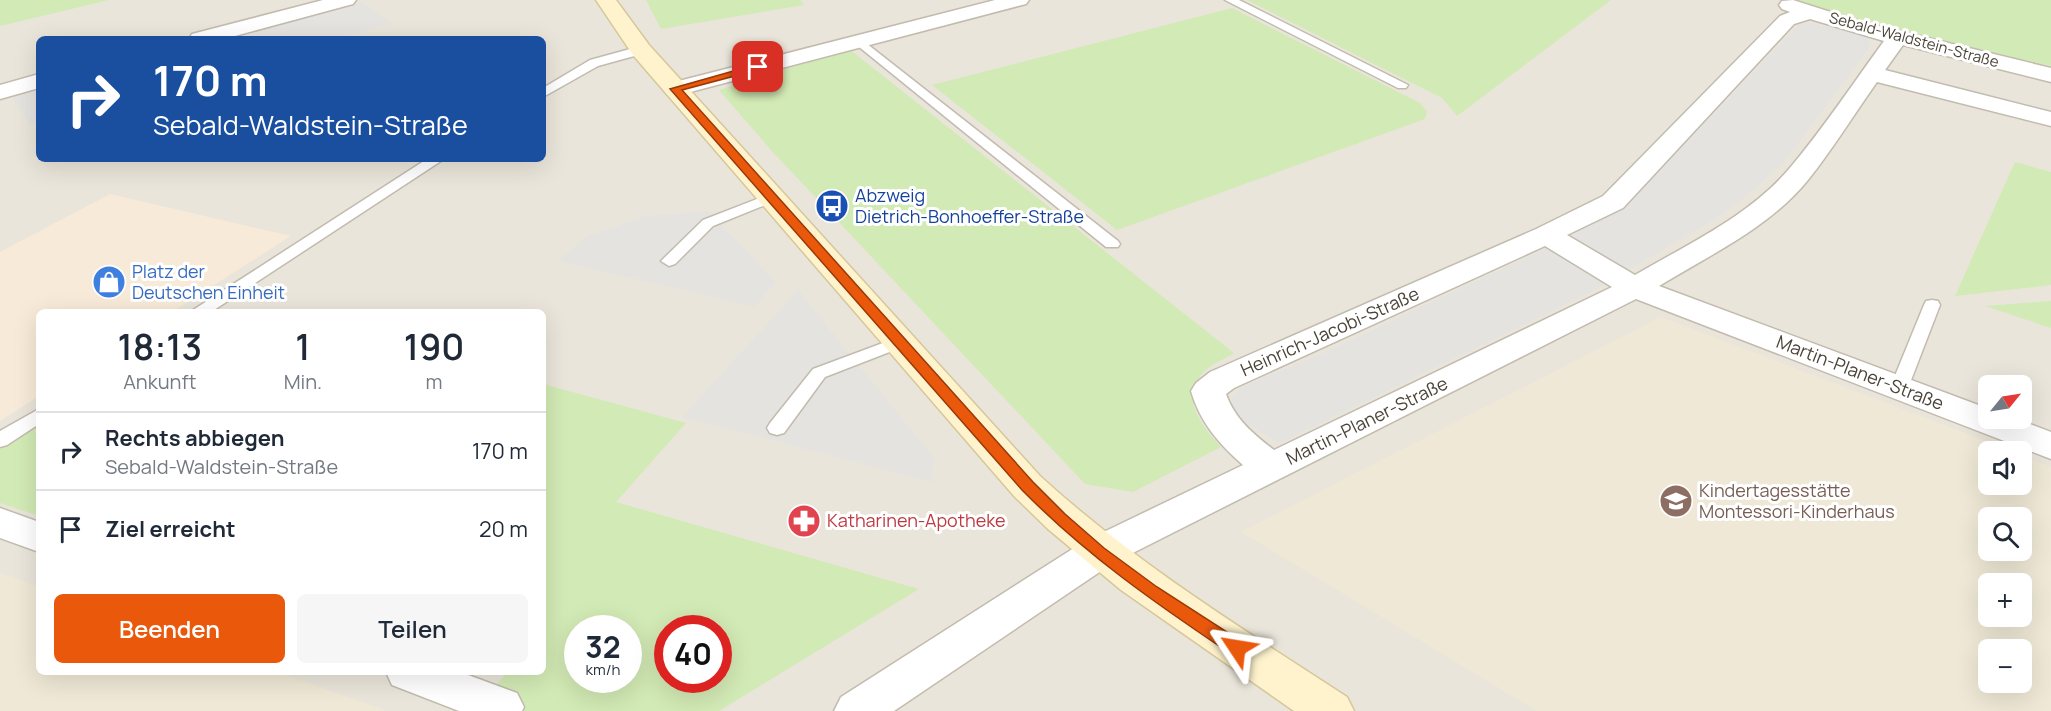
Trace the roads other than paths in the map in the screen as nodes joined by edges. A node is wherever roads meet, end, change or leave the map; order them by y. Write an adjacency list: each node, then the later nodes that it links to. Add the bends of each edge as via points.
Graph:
1 (346, 0): 7 (street)
2 (606, 0): 10 (street)
3 (1019, 0): 9 (street)
4 (1230, 0): 14 (lane)
5 (1778, 0): 6 (street, Sebald-Waldstein-Straße)
6 (1810, 12): 8 (street, Sebald-Waldstein-Straße); 21 (street, Heinrich-Jacobi-Straße, via 1787,20 1613,202)
7 (211, 36)
8 (1897, 38): 11 (street, Martin-Planer-Straße); 12 (street, Sebald-Waldstein-Straße)
9 (857, 40): 15 (street); 22 (lane)
10 (641, 50): 15 (street); 16 (lane, via 594,63)
11 (1870, 73): 18 (street); 24 (street, Martin-Planer-Straße, via 1798,175 1772,200 1742,224)
12 (2051, 75)
13 (36, 82): 17 (street)
14 (1402, 85)
15 (675, 89): 20 (street)
16 (546, 91)
17 (0, 92)
18 (2051, 119)
19 (432, 162): 26 (lane)
20 (770, 198): 23 (lane, via 708,223); 27 (street)
21 (1546, 235): 24 (street); 33 (street, Heinrich-Jacobi-Straße, via 1222,380 1208,391 1225,428)
22 (1112, 244)
23 (669, 261)
24 (1635, 288): 28 (street, Martin-Planer-Straße); 33 (street, Martin-Planer-Straße)
25 (1932, 305): 28 (lane)
26 (204, 309)
27 (898, 342): 30 (lane, via 819,373); 36 (street, via 1027,486)
28 (1899, 388): 32 (street, Martin-Planer-Straße)
29 (36, 417): 31 (lane)
30 (777, 428)
31 (0, 440)
32 (2051, 446)
33 (1271, 468): 36 (street, Martin-Planer-Straße)
34 (0, 523): 35 (street)
35 (36, 536)
36 (1099, 552): 39 (street, Martin-Planer-Straße); 40 (street, via 1151,592)
37 (416, 675): 38 (street)
38 (501, 707)
39 (857, 711)
40 (1331, 711)

